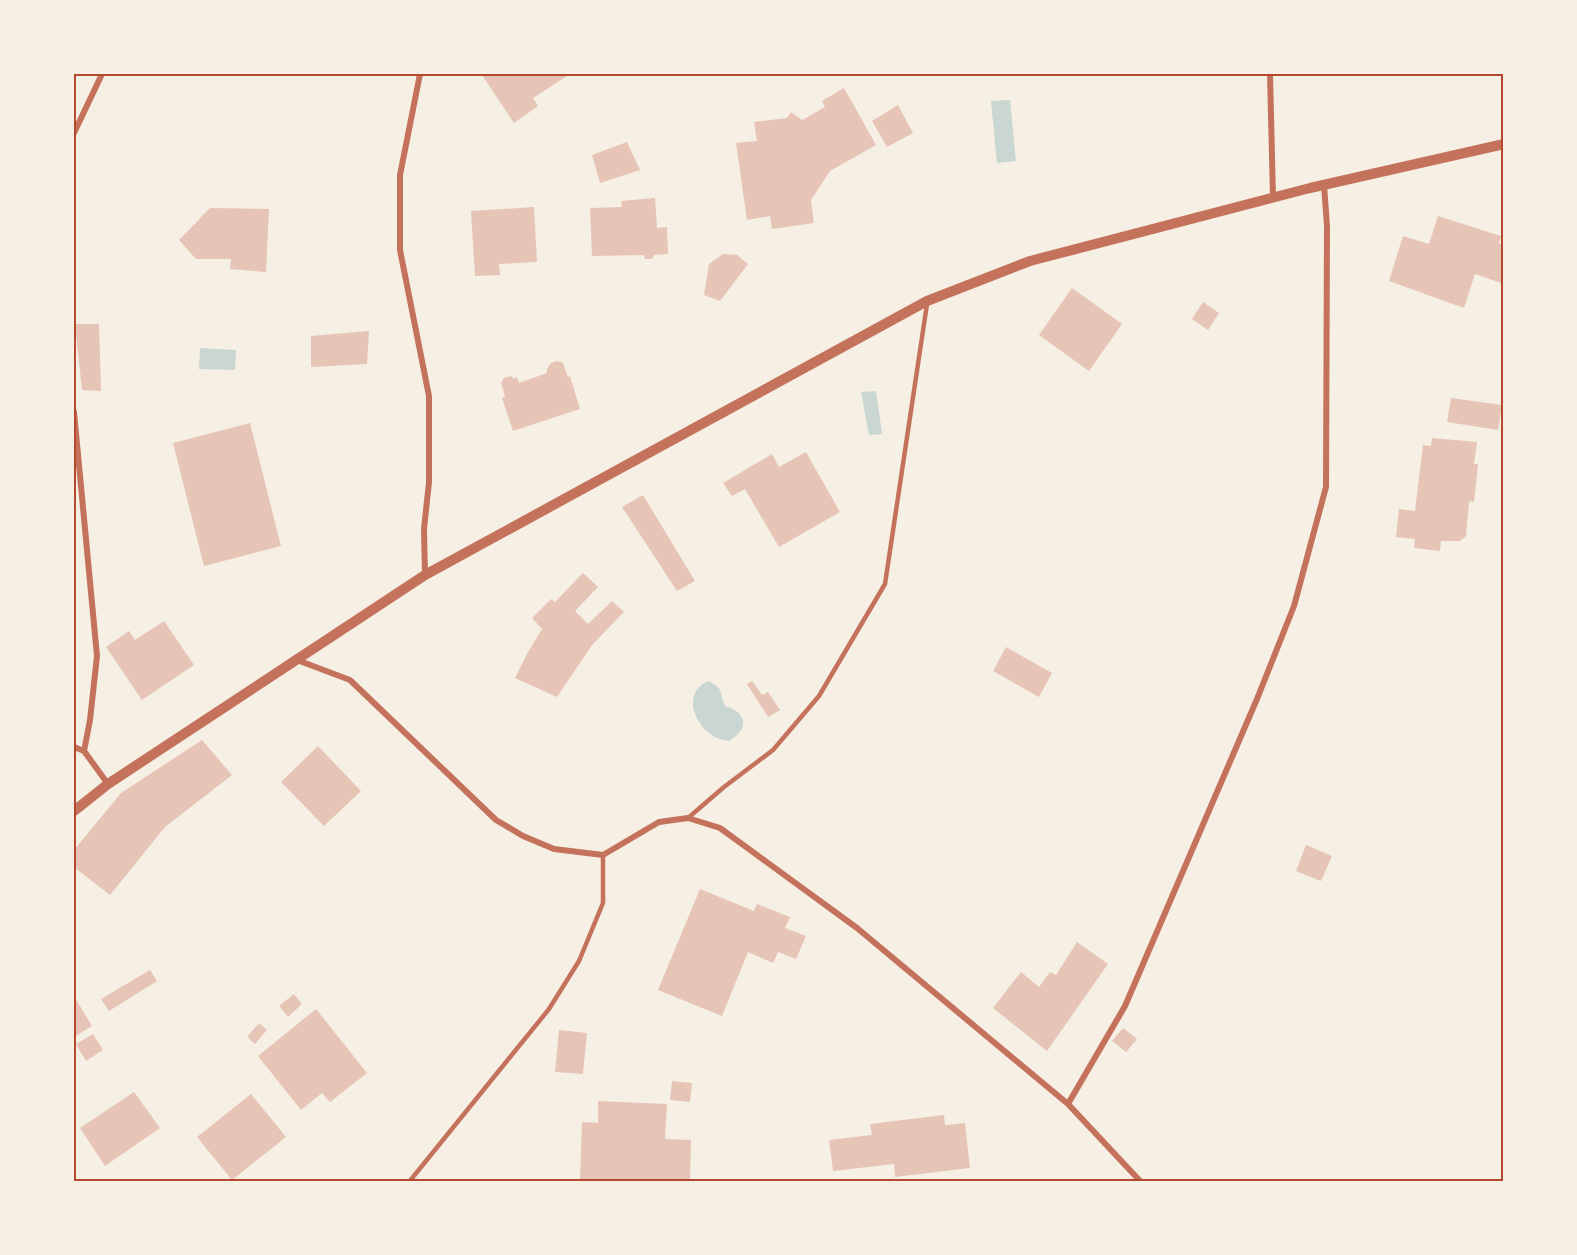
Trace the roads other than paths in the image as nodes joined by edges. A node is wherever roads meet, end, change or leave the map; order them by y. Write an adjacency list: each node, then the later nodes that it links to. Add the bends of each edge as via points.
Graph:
1 (102, 74): 4 (street)
2 (420, 74): 10 (street, via 400,175 400,250 429,396)
3 (1270, 74): 7 (street)
4 (74, 133)
5 (1503, 144): 6 (street)
6 (1324, 185): 7 (street); 18 (street, via 1326,487 1294,606 1125,1006)
7 (1273, 198): 8 (street, via 1030,261)
8 (927, 301): 10 (street); 16 (lane, via 885,584 819,696 772,750)
9 (74, 412): 13 (street, via 97,656)
10 (425, 575): 11 (street)
11 (297, 660): 14 (street); 17 (street, via 350,680 496,820 554,849)
12 (74, 747): 13 (street)
13 (84, 751): 14 (street)
14 (108, 784): 15 (street)
15 (74, 811)
16 (688, 818): 17 (street, via 659,822); 18 (street, via 720,828 857,928)
17 (603, 855): 19 (lane, via 603,903 579,961 549,1009)
18 (1068, 1104): 20 (street)
19 (409, 1182)
20 (1142, 1182)

